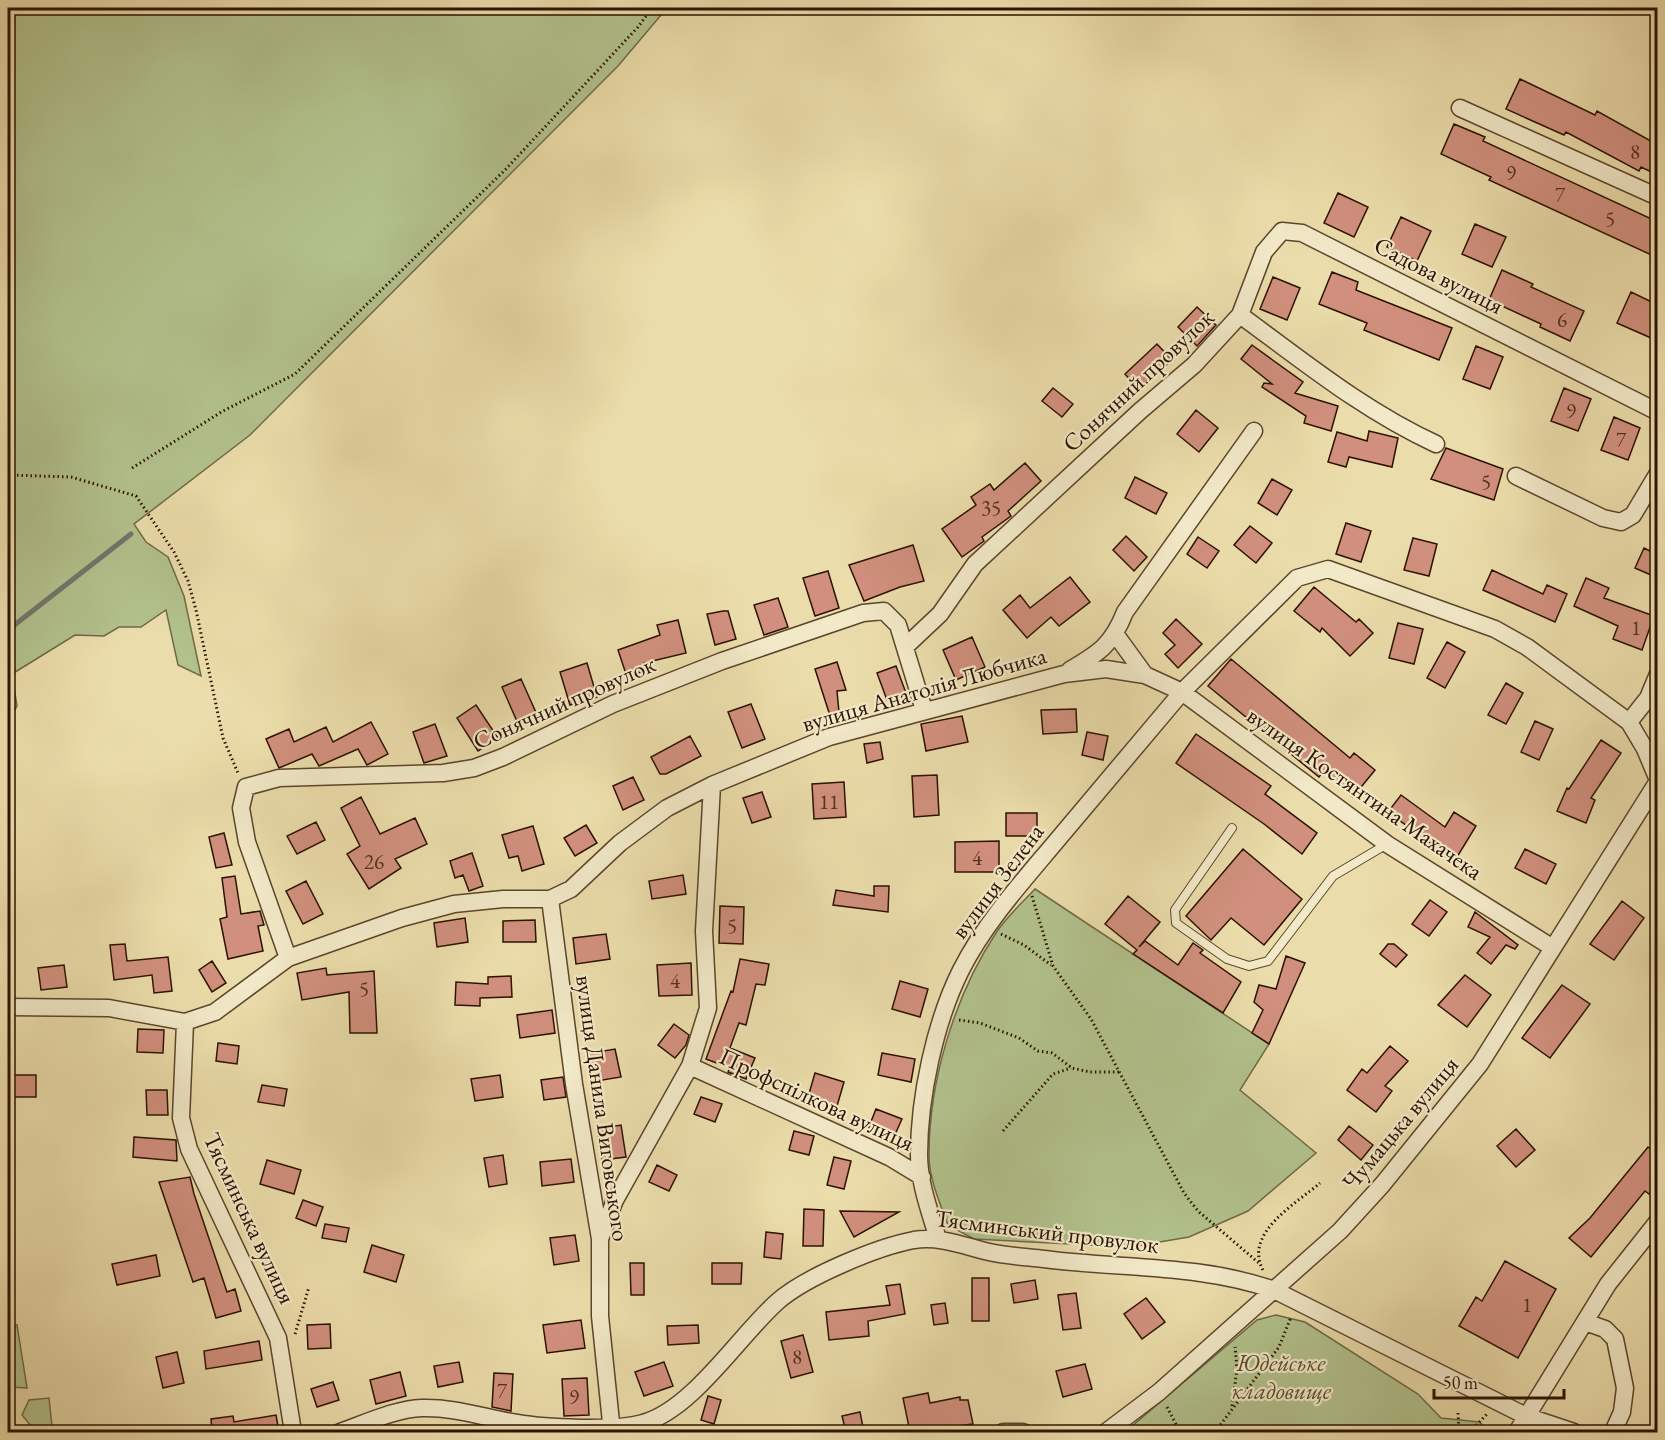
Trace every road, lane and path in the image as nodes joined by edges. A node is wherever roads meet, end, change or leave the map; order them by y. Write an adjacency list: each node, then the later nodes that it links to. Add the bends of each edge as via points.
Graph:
1 (652, 8): 8 (path, via 505,170 295,374 223,411)
2 (1460, 108): 3 (street)
3 (1658, 197)
4 (1240, 315): 5 (street, Садова вулиця, via 1264,252 1282,231 1302,233); 7 (street, Сонячний провулок, via 1343,391 1399,427); 13 (street, Сонячний провулок, via 1194,365 975,564 940,614)
5 (1658, 412)
6 (1254, 431): 12 (street, вулиця Анатолія Любчика, via 1125,612)
7 (1436, 444)
8 (132, 468)
9 (1658, 472): 11 (street, via 1633,515 1621,522 1603,518)
10 (8, 475): 22 (path, via 71,477 136,496 174,552 188,581 223,738)
11 (1516, 476)
12 (1116, 634): 14 (street, вулиця Анатолія Любчика, via 1100,653); 16 (street)
13 (905, 647): 18 (street, Сонячний провулок); 22 (street, Сонячний провулок, via 898,625 884,611 863,613 668,683 474,768 442,773 279,778)
14 (1064, 674): 16 (street, вулиця Анатолія Любчика, via 1106,669); 18 (street, вулиця Анатолія Любчика)
15 (1658, 674): 19 (street, via 1648,698)
16 (1145, 675): 17 (street, вулиця Анатолія Любчика)
17 (1182, 692): 19 (street, via 1297,578 1328,569 1495,629 1527,647); 24 (street, вулиця Костянтина Махачека); 25 (street, вулиця Зелена)
18 (924, 710): 21 (street, вулиця Анатолія Любчика, via 829,737)
19 (1629, 722): 20 (street)
20 (1658, 780): 28 (street, Чумацька вулиця)
21 (712, 785): 26 (street, вулиця Анатолія Любчика, via 667,808 620,843 571,889); 34 (street, via 704,932 708,1008)
22 (246, 787): 29 (street, via 241,808 247,842)
23 (1232, 828): 24 (lane, via 1174,910 1176,923 1227,960 1249,966 1268,961 1333,876)
24 (1387, 844): 28 (street, вулиця Костянтина Махачека)
25 (1026, 877): 27 (street, вулиця Зелена); 30 (path)
26 (550, 899): 29 (street, вулиця Анатолія Любчика, via 454,904); 41 (street, вулиця Данила Виговського, via 574,1084)
27 (987, 928): 30 (path, via 1024,945); 32 (street, вулиця Зелена, via 961,970)
28 (1553, 948): 45 (street, Чумацька вулиця, via 1480,1064 1382,1185 1340,1231)
29 (288, 958): 33 (street, вулиця Анатолія Любчика, via 215,1012)
30 (1053, 966): 36 (path, via 1091,1019)
31 (8, 1007): 33 (street, вулиця Анатолія Любчика, via 109,1008)
32 (942, 1017): 35 (path, via 980,1023 1019,1038 1038,1051 1052,1053); 38 (street, вулиця Зелена, via 923,1109 919,1156)
33 (185, 1022): 56 (street, Тясминська вулиця, via 181,1118 189,1149 278,1338)
34 (690, 1066): 38 (street, Профспілкова вулиця, via 889,1157); 41 (street, via 615,1200)
35 (1072, 1068): 36 (path); 37 (path, via 1053,1074)
36 (1119, 1072): 43 (path, via 1184,1193)
37 (1003, 1131)
38 (922, 1176): 42 (street, вулиця Зелена)
39 (1320, 1183): 43 (path, via 1266,1229 1259,1245)
40 (1658, 1221): 48 (street, via 1608,1284)
41 (600, 1239): 55 (street, вулиця Данила Виговського, via 600,1317)
42 (938, 1239): 45 (street, Тясминський провулок, via 1047,1260 1131,1265 1245,1280); 55 (street, Тясминський провулок, via 914,1240 854,1260 811,1280 778,1301 698,1386 669,1411 644,1423)
43 (1260, 1264): 45 (path)
44 (309, 1287): 49 (path)
45 (1274, 1290): 47 (street, Чумацька вулиця); 54 (street, Тясминський провулок)
46 (1293, 1311): 51 (path, via 1279,1347)
47 (1239, 1319): 50 (street, Чумацька вулиця); 51 (path)
48 (1585, 1322): 54 (street); 67 (street, via 1605,1329 1614,1339 1625,1388 1622,1412)
49 (293, 1341)
50 (1160, 1392): 60 (street, Чумацька вулиця); 61 (path)
51 (1232, 1408): 62 (path)
52 (1458, 1413): 63 (path)
53 (1487, 1414): 64 (path)
54 (1526, 1416): 65 (street); 66 (street, Тясминський провулок)
55 (611, 1430): 57 (street, Тясминський провулок, via 519,1424 450,1408 420,1408)
56 (293, 1432)
57 (340, 1432)
58 (1003, 1432): 59 (street)
59 (1023, 1432)
60 (1106, 1432)
61 (1180, 1432)
62 (1215, 1432)
63 (1459, 1432)
64 (1470, 1432)
65 (1517, 1432)
66 (1574, 1432)
67 (1613, 1432)

